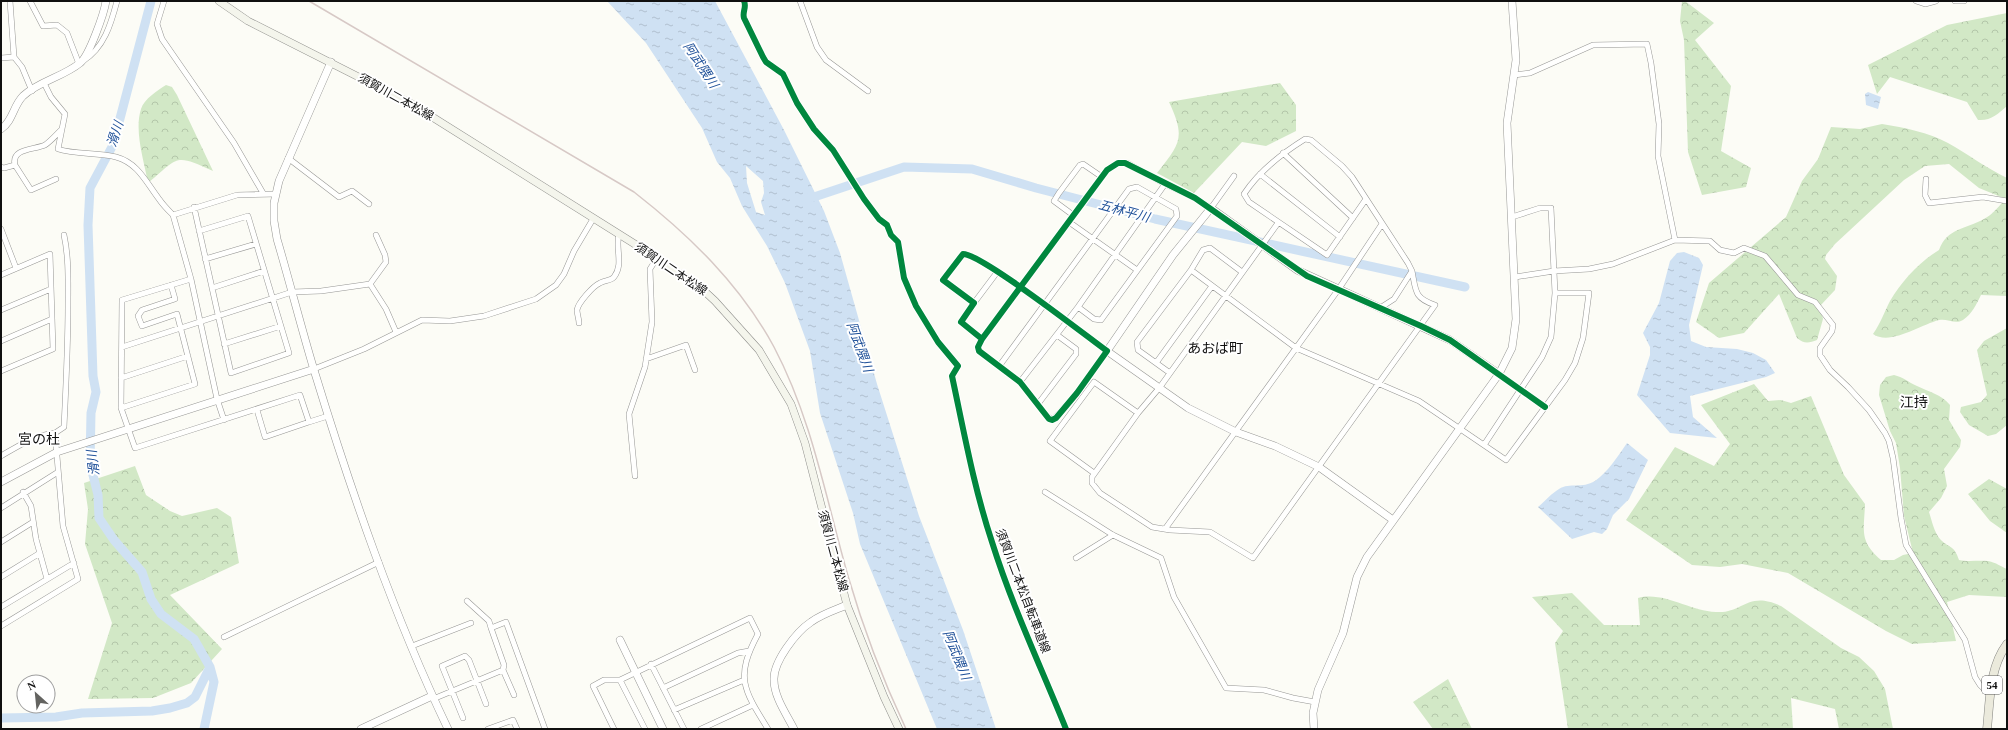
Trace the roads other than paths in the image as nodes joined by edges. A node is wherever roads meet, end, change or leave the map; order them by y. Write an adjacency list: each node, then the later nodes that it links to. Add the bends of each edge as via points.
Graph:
1 (10, 1): 13 (street)
2 (30, 1): 16 (street, via 42,26 57,25 67,33)
3 (106, 1): 16 (street, via 92,42)
4 (117, 1): 16 (street, via 107,33 92,56)
5 (164, 1): 33 (street, via 157,24 162,39 234,143)
6 (219, 1): 15 (main road, 須賀川二本松線, via 248,21)
7 (800, 1): 20 (street, via 817,47 826,60)
8 (1512, 1): 17 (street, via 1516,40)
9 (1916, 1): 10 (street, via 1925,4)
10 (1936, 1)
11 (1956, 1): 12 (street)
12 (1964, 1)
13 (14, 56): 14 (street); 19 (street)
14 (1, 58)
15 (331, 62): 24 (street); 45 (main road, 須賀川二本松線, via 410,103)
16 (80, 63): 18 (street)
17 (1514, 75): 43 (street, via 1507,123); 57 (street, via 1530,73 1592,44 1647,44 1659,124 1658,156)
18 (44, 83): 19 (street); 21 (street, via 65,114)
19 (32, 91): 22 (street, via 22,98 9,123)
20 (868, 91)
21 (62, 128): 25 (street, via 43,146 16,155); 41 (street, via 58,149 112,156 126,162 136,168)
22 (1, 129)
23 (1283, 153): 27 (street); 36 (street, via 1305,139 1310,140 1348,171); 44 (street)
24 (288, 158): 34 (street); 38 (street, via 339,197 352,191)
25 (16, 165): 26 (street); 30 (street, via 31,190)
26 (1, 167)
27 (1260, 174): 47 (street, via 1244,196); 54 (street)
28 (1234, 176): 40 (street)
29 (1102, 177): 32 (street, via 1112,166 1125,163 1139,168); 42 (street); 42 (street, via 1083,164 1059,193 1054,201)
30 (56, 179)
31 (1926, 179): 37 (street, via 1925,196 1931,204 1983,196)
32 (1165, 184): 35 (street); 40 (street)
33 (263, 193): 34 (street); 39 (street, via 237,195)
34 (276, 194): 81 (street, via 274,221)
35 (1155, 197): 55 (street, via 1136,187 1129,189); 60 (street); 64 (street, via 1176,209 1177,216)
36 (1366, 199): 44 (street); 48 (street)
37 (2007, 201)
38 (368, 204)
39 (194, 207): 41 (street); 50 (street)
40 (1211, 208): 59 (street); 105 (street, via 1173,255)
41 (173, 215): 73 (street)
42 (1073, 215): 46 (street)
43 (1512, 217): 69 (street, via 1540,208 1551,208); 72 (street)
44 (1353, 218): 54 (street)
45 (593, 219): 51 (main road, 須賀川二本松線); 98 (street, via 564,274 556,285 536,299 484,316 450,321 422,320)
46 (1070, 222): 55 (street); 78 (street)
47 (1278, 222): 54 (street, via 1327,255); 59 (street)
48 (1382, 224): 68 (street); 80 (street)
49 (1, 229): 56 (street)
50 (199, 231): 58 (street, via 248,216); 62 (street)
51 (619, 234): 61 (main road, 須賀川二本松線); 94 (street, via 617,241 620,265 614,277 589,290 577,309)
52 (64, 235): 132 (street, via 68,277 67,375 64,427)
53 (376, 235): 74 (street, via 386,262)
54 (1340, 237)
55 (1093, 238): 60 (street); 86 (street)
56 (3, 239): 63 (street)
57 (1675, 240): 69 (street, via 1613,264 1589,269); 175 (street, via 1710,241 1720,250 1734,253 1744,248 1759,253 1771,262 1798,295 1815,302 1833,325 1832,331 1820,348 1820,355 1830,370 1869,410 1885,433 1893,458 1906,545 1965,640 1975,677)
58 (256, 244): 62 (street); 66 (street)
59 (1261, 246): 70 (street); 80 (street, via 1296,270)
60 (1115, 255): 64 (street); 87 (street)
61 (657, 258): 107 (street, via 650,269 652,322); 156 (main road, 須賀川二本松線, via 701,288 715,301 760,350 778,380 791,404 805,442)
62 (205, 259): 77 (street)
63 (16, 268): 71 (street); 79 (street, via 50,254)
64 (1137, 270): 87 (street, via 1101,320 1094,319)
65 (1191, 270): 70 (street, via 1203,250 1208,248); 76 (street); 108 (street, via 1137,342 1138,350)
66 (264, 271): 77 (street); 84 (street)
67 (998, 271): 78 (street); 85 (street); 85 (street, via 970,254 963,254 943,278 944,282)
68 (1412, 271): 88 (street, via 1394,299); 96 (street, via 1416,293 1424,301 1435,305)
69 (1554, 271): 72 (street); 82 (street)
70 (1242, 272): 83 (street)
71 (1, 274)
72 (1515, 277): 114 (street, via 1516,319 1512,348)
73 (191, 279): 75 (street); 93 (street)
74 (370, 284): 81 (street); 98 (street, via 386,309)
75 (171, 285): 97 (street, via 175,299 142,310 138,316 142,326 177,314); 103 (street, via 122,300)
76 (1212, 286): 83 (street); 108 (street)
77 (212, 288): 90 (street)
78 (1021, 288): 86 (street); 100 (street)
79 (51, 289): 89 (street); 91 (street)
80 (1338, 290): 88 (street); 104 (street)
81 (292, 292): 84 (street); 110 (street)
82 (1555, 293): 119 (street, via 1553,327 1549,342); 122 (street, via 1588,293 1583,338 1575,363)
83 (1225, 295): 104 (street); 113 (street)
84 (273, 299): 90 (street); 95 (street)
85 (974, 303): 100 (street, via 961,322)
86 (1045, 305): 92 (street); 109 (street)
87 (1078, 307): 92 (street)
88 (1380, 308): 96 (street)
89 (1, 310)
90 (218, 317): 93 (street); 102 (street)
91 (52, 319): 101 (street); 112 (street, via 53,349)
92 (1067, 321): 99 (street); 105 (street)
93 (200, 323): 97 (street); 120 (street)
94 (579, 323)
95 (281, 326): 102 (street); 102 (street, via 289,353 231,373)
96 (1421, 326): 114 (street, via 1450,340); 117 (street)
97 (182, 328): 103 (street); 106 (street)
98 (396, 332): 110 (street, via 364,349)
99 (1056, 335): 116 (street); 121 (street, via 1076,349 1076,354)
100 (982, 339): 109 (street, via 978,349)
101 (1, 341)
102 (224, 344)
103 (122, 347): 115 (street)
104 (1296, 348): 117 (street); 131 (street)
105 (1107, 351): 118 (street); 121 (street, via 1056,418 1049,418)
106 (188, 356): 115 (street); 123 (street, via 194,384)
107 (646, 359): 111 (street, via 686,345); 139 (street, via 629,414)
108 (1156, 363): 113 (street)
109 (1000, 365): 116 (street)
110 (314, 369): 120 (street); 126 (street)
111 (695, 370)
112 (1, 371)
113 (1170, 373): 118 (street)
114 (1499, 374): 119 (street); 130 (street)
115 (122, 378): 123 (street)
116 (1020, 382): 121 (street)
117 (1380, 383): 130 (street, via 1419,401); 136 (street)
118 (1160, 387): 125 (street); 131 (street, via 1188,408)
119 (1521, 390): 122 (street); 133 (street)
120 (217, 399): 127 (street); 129 (street)
121 (1038, 404)
122 (1545, 407): 133 (street, via 1506,460)
123 (121, 408): 129 (street)
124 (257, 410): 127 (street); 128 (street, via 300,395); 128 (street, via 264,437)
125 (1138, 413): 138 (street); 138 (street, via 1094,382 1050,441)
126 (328, 416): 128 (street); 151 (street)
127 (224, 420): 129 (street, via 135,448)
128 (309, 422)
129 (129, 428): 134 (street)
130 (1460, 430): 133 (street); 144 (street)
131 (1236, 432): 136 (street, via 1275,446); 146 (street)
132 (56, 433): 134 (street); 135 (street, via 37,437)
133 (1484, 445)
134 (57, 452): 137 (street); 140 (street)
135 (1, 456)
136 (1319, 467): 144 (street); 146 (street, via 1253,558 1210,532)
137 (58, 472): 141 (street); 152 (street, via 63,526)
138 (1094, 473): 146 (street, via 1092,483 1100,493 1152,528)
139 (635, 476)
140 (1, 482)
141 (23, 492): 143 (street); 145 (street, via 31,506)
142 (1045, 492): 147 (street)
143 (1, 508)
144 (1394, 520): 177 (street, via 1357,577 1343,633 1322,679)
145 (33, 522): 148 (street); 149 (street)
146 (1165, 529)
147 (1113, 536): 150 (street); 177 (street, via 1151,552 1163,561 1174,597 1226,688 1264,690)
148 (1, 542)
149 (40, 553): 153 (street); 154 (street)
150 (1076, 558)
151 (379, 562): 161 (street); 164 (street)
152 (74, 563): 154 (street); 159 (street, via 78,579)
153 (1, 577)
154 (47, 579): 157 (street)
155 (467, 601): 160 (street, via 489,621)
156 (847, 605): 193 (street, via 810,622 782,654 775,667 775,690); 194 (main road, 須賀川二本松線)
157 (1, 607)
158 (471, 623): 164 (street)
159 (1, 626)
160 (491, 628): 167 (street); 186 (street, via 506,622)
161 (224, 637)
162 (620, 640): 168 (street)
163 (2007, 644): 175 (main road, 54, via 1993,675)
164 (412, 646): 176 (street)
165 (749, 651): 166 (street, via 758,634 750,618); 170 (street, via 745,661); 172 (street, via 738,653)
166 (651, 664): 168 (street); 172 (street)
167 (504, 670): 171 (street); 174 (street)
168 (636, 673): 169 (street); 189 (street)
169 (620, 680): 187 (street, via 604,680 593,686); 188 (street)
170 (744, 680): 179 (street); 180 (street)
171 (477, 681): 173 (street); 173 (street, via 465,656 442,666); 178 (street)
172 (663, 688): 180 (street)
173 (452, 691): 176 (street); 181 (street)
174 (514, 695)
175 (1990, 695): 196 (main road, 54)
176 (433, 697): 182 (street); 183 (street)
177 (1315, 702): 195 (street)
178 (486, 704)
179 (753, 705): 191 (street); 192 (street)
180 (674, 710): 190 (street)
181 (463, 718)
182 (361, 729)
183 (448, 729)
184 (488, 729): 185 (street, via 514,720)
185 (517, 729)
186 (545, 729)
187 (614, 729)
188 (645, 729)
189 (663, 729)
190 (684, 729)
191 (701, 729)
192 (767, 729)
193 (794, 729)
194 (899, 729)
195 (1314, 729)
196 (1987, 729)

